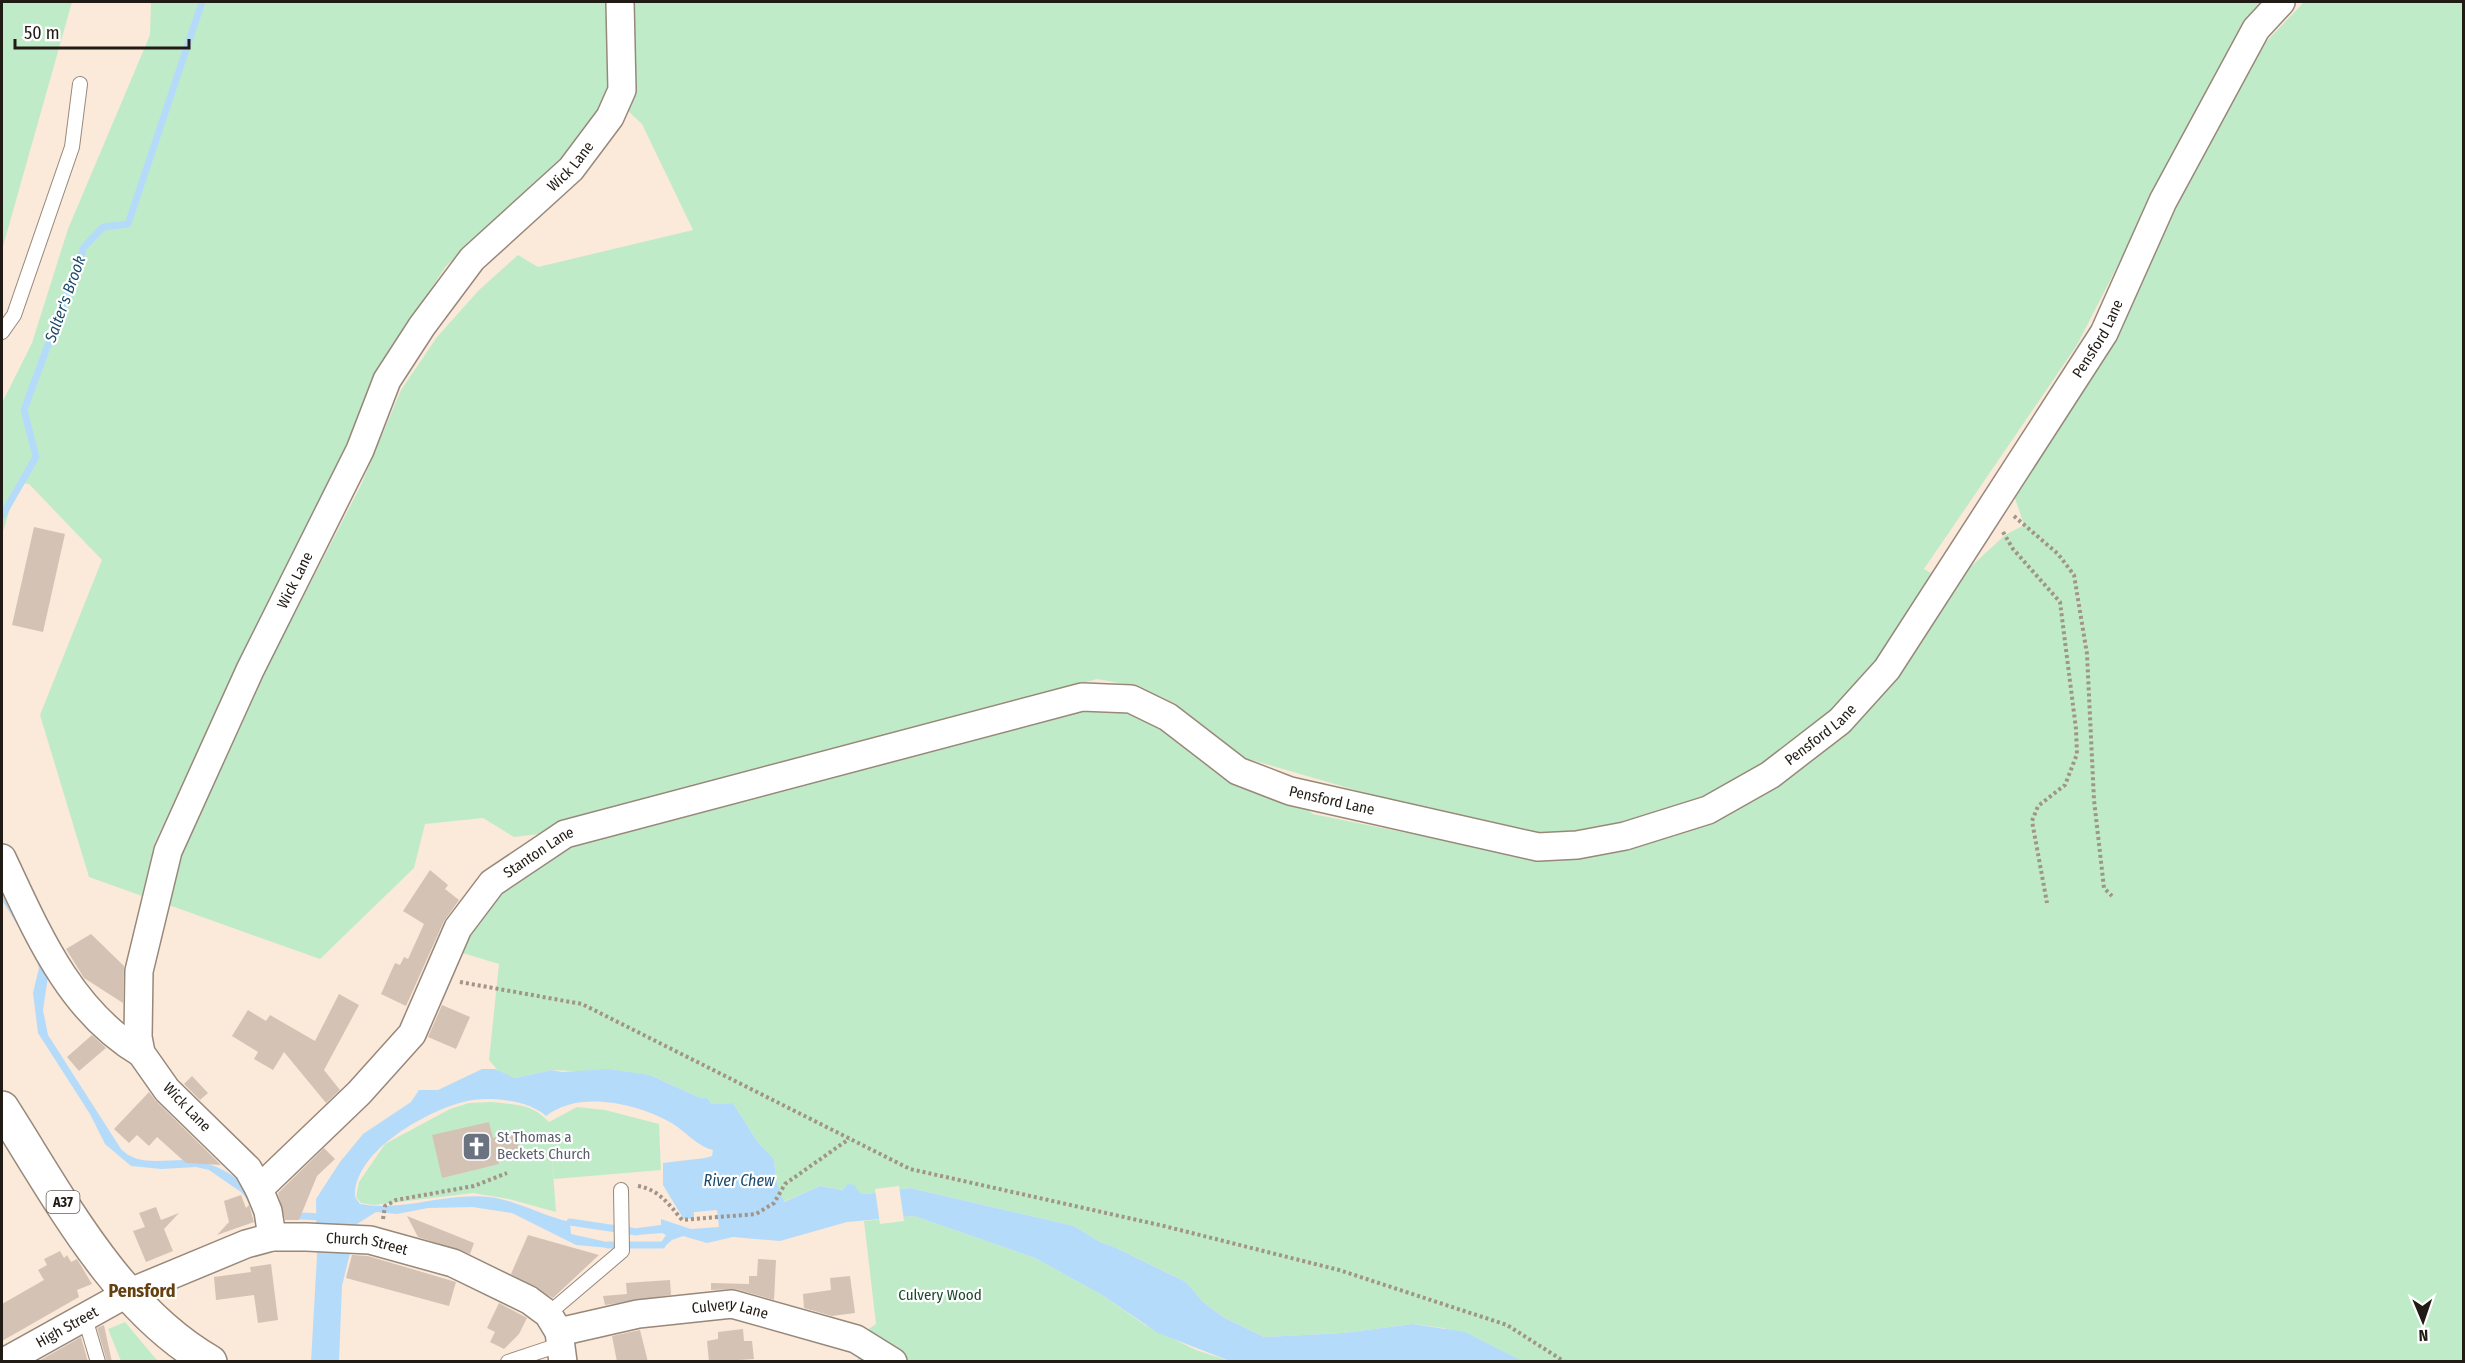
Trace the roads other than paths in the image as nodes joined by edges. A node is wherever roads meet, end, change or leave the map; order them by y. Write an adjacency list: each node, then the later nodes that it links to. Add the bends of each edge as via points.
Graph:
1 (620, 2): 7 (street, Wick Lane, via 622,90 610,117 571,169 472,259 387,380 360,450 236,702 168,851 139,971)
2 (2281, 2): 5 (street, Pensford Lane, via 2256,29 2163,201 2104,333 1887,669 1840,721 1770,775 1708,810 1625,836 1578,845 1538,847 1290,791 1238,771 1168,717 1131,699 1082,697)
3 (80, 84): 4 (lane, via 72,147 14,315)
4 (2, 332)
5 (1013, 715): 9 (street, Stanton Lane, via 565,834 492,883 458,928 412,1034 359,1094)
6 (2, 858): 7 (street, via 64,978 106,1029)
7 (141, 1053): 9 (street, Wick Lane, via 167,1090 249,1169)
8 (2, 1108): 12 (highway, A37, via 99,1257)
9 (259, 1189): 11 (street)
10 (621, 1190): 14 (lane, via 622,1251)
11 (272, 1237): 12 (street, Church Street); 14 (street, Church Street, via 366,1239 453,1263 529,1300)
12 (128, 1293): 13 (street, High Street); 17 (highway, A37, via 174,1339)
13 (85, 1318): 15 (street, High Street); 16 (lane)
14 (557, 1338): 18 (lane); 19 (street, Culvery Lane, via 638,1314 732,1304 856,1339)
15 (3, 1361)
16 (98, 1362)
17 (210, 1362)
18 (508, 1362)
19 (893, 1362)

